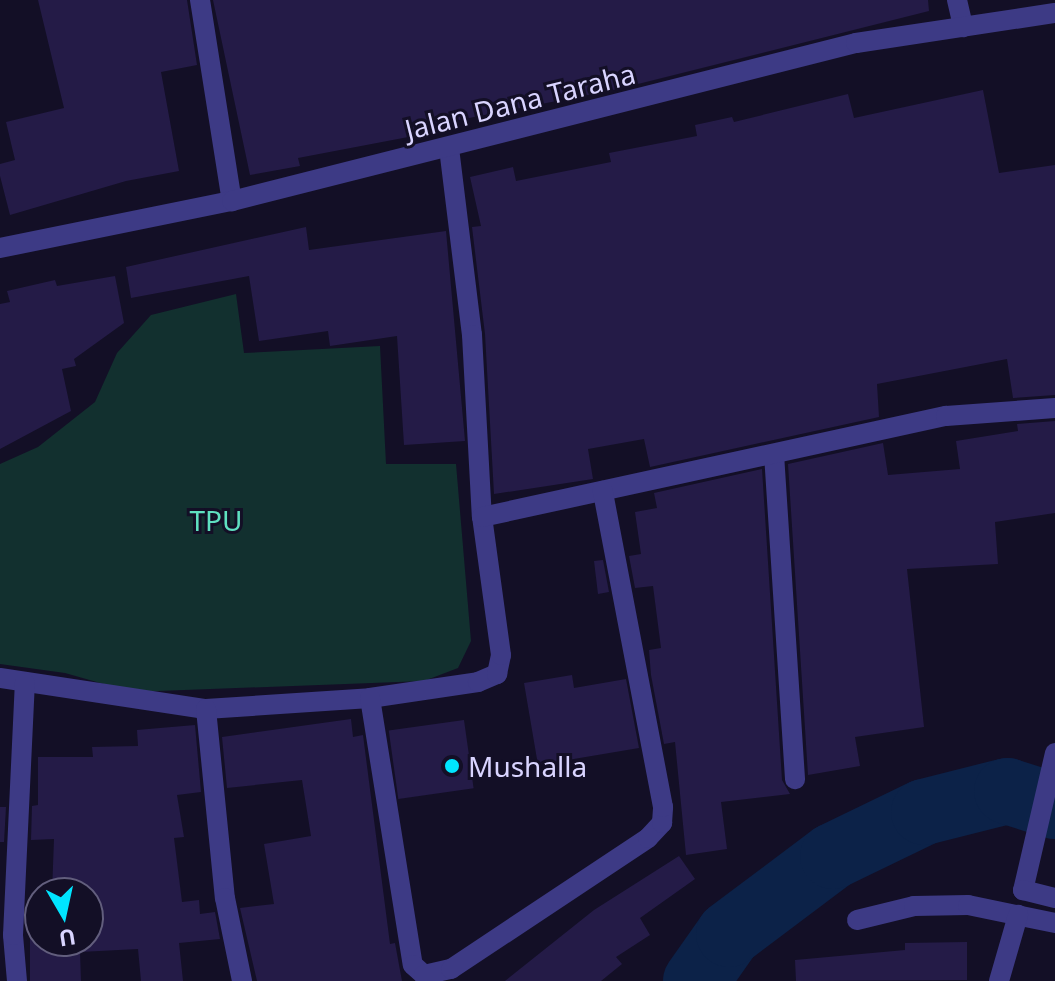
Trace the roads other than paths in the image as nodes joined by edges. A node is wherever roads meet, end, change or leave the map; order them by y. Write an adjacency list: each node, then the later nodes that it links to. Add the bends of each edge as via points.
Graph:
1 (200, 0): 6 (street)
2 (957, 0): 4 (street)
3 (1055, 13): 4 (street, Jalan Dana Taraha)
4 (963, 27): 5 (street, Jalan Dana Taraha, via 856,43)
5 (449, 148): 6 (street, Jalan Dana Taraha); 11 (street, via 472,335)
6 (232, 201): 7 (street, Jalan Dana Taraha)
7 (1, 242)
8 (1055, 408): 9 (street, via 946,416)
9 (774, 454): 10 (street); 17 (street)
10 (603, 491): 11 (street); 14 (street, via 663,807 662,823 648,838 451,969 424,975 413,965)
11 (482, 517): 14 (street, via 501,655 497,674 445,689)
12 (0, 678): 13 (street)
13 (25, 683): 15 (street); 18 (street)
14 (370, 698): 15 (street)
15 (206, 709): 24 (street, via 225,898)
16 (1055, 753): 19 (street, via 1023,890)
17 (795, 779)
18 (10, 876): 23 (street)
19 (1055, 898)
20 (1018, 915): 21 (street, via 968,905 914,906); 22 (street); 25 (street)
21 (857, 920)
22 (1055, 923)
23 (17, 981)
24 (242, 981)
25 (999, 981)

